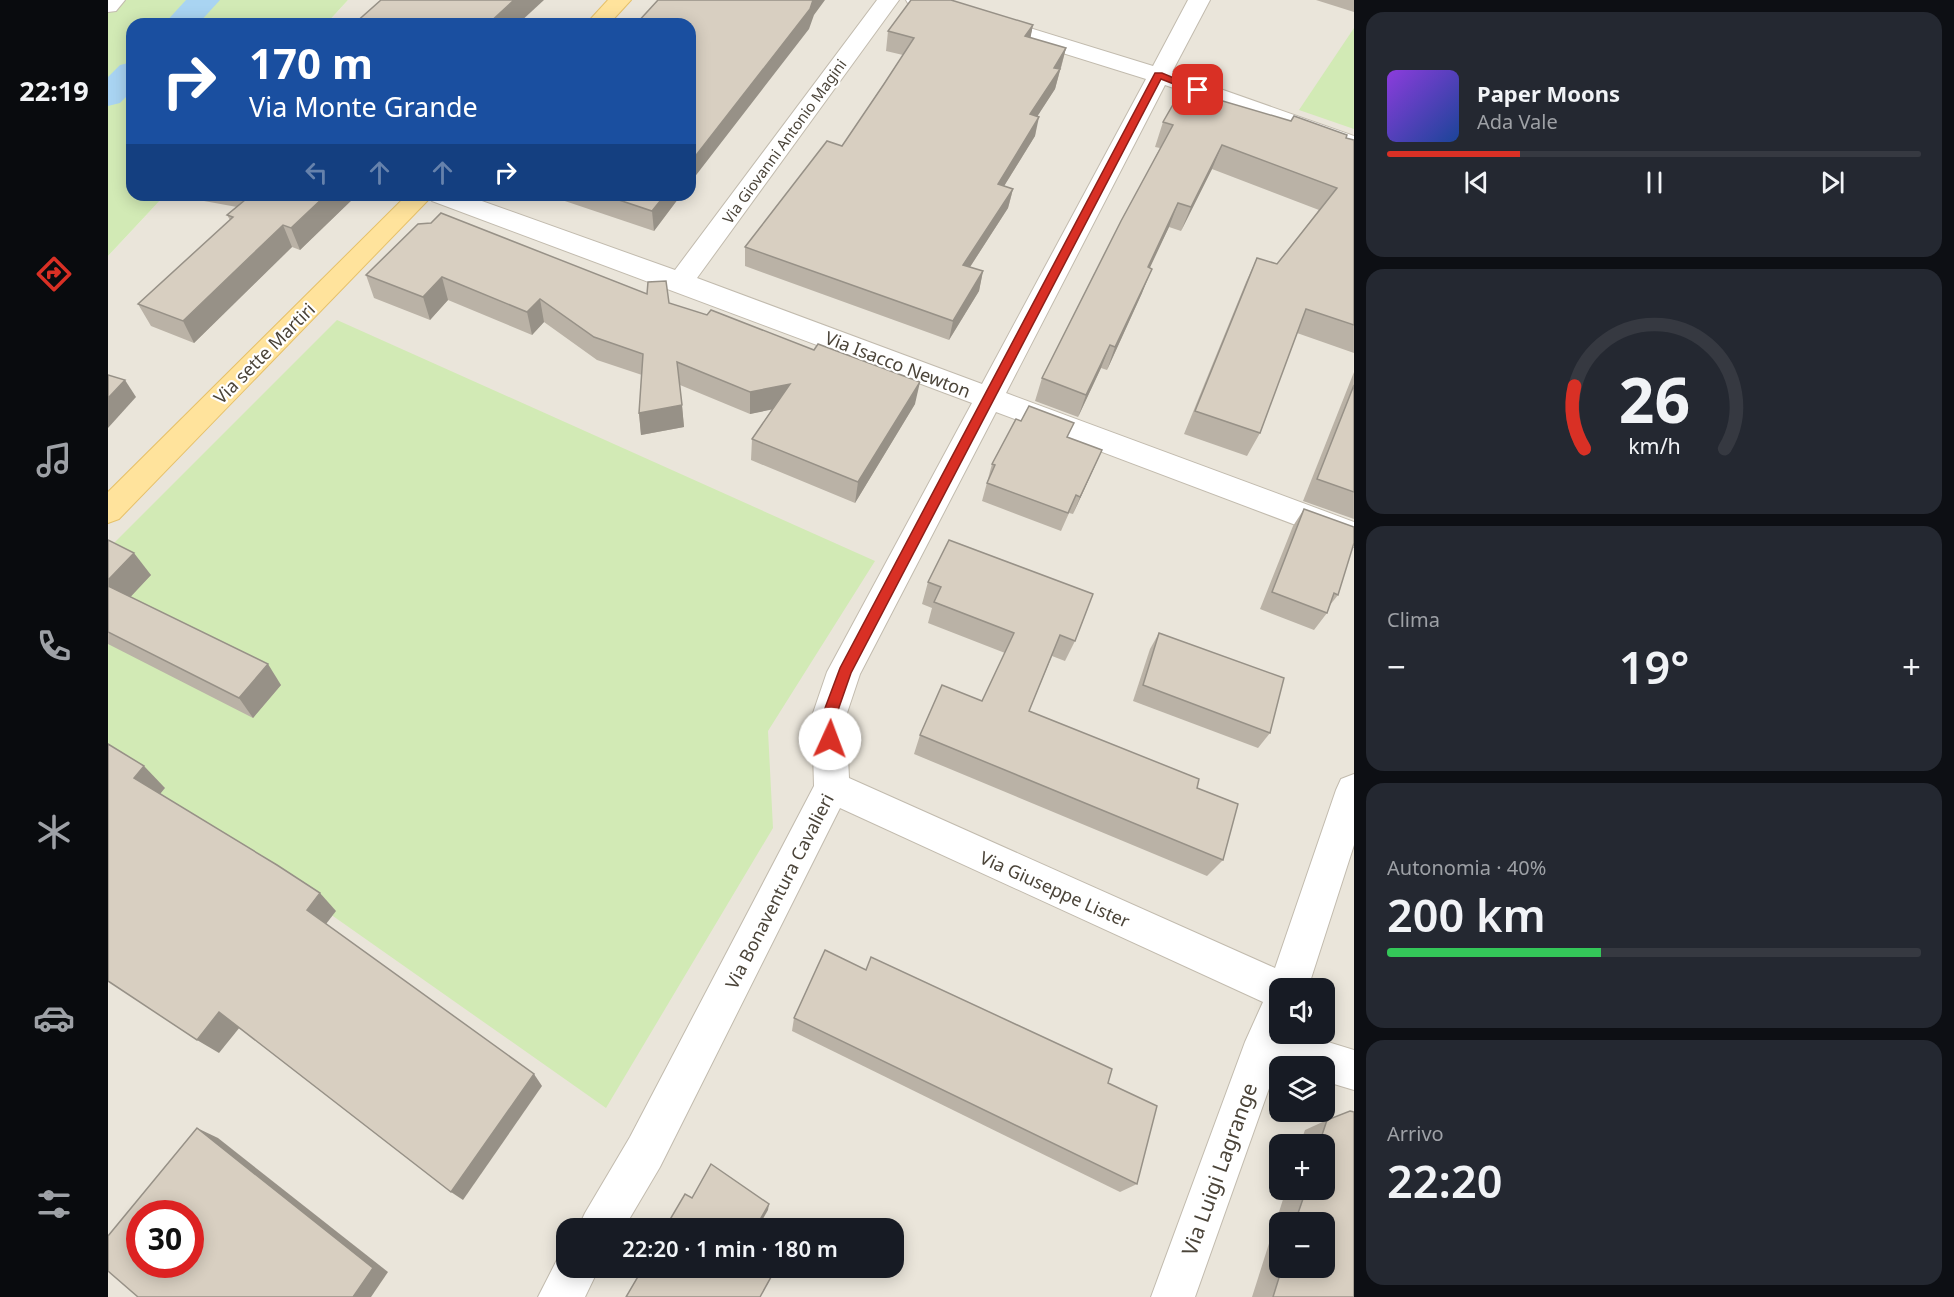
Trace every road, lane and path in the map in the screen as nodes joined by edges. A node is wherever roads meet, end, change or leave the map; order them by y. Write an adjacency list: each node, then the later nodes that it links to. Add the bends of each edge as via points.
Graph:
1 (114, 0): 6 (street)
2 (620, 0): 7 (main road)
3 (888, 0): 12 (street, Via Giovanni Antonio Magini)
4 (917, 0): 8 (street)
5 (1199, 0): 8 (street, Via Bonaventura Cavalieri)
6 (108, 6)
7 (603, 18)
8 (1158, 75): 9 (street); 13 (street, Via Bonaventura Cavalieri)
9 (1354, 144)
10 (415, 201): 14 (main road, Via sette Martiri)
11 (457, 201): 12 (street, Via Isacco Newton)
12 (680, 282): 13 (street, Via Isacco Newton)
13 (990, 398): 15 (street, Via Isacco Newton); 16 (street, Via Bonaventura Cavalieri, via 844,672 829,716)
14 (108, 511)
15 (1354, 535)
16 (832, 787): 19 (street, Via Giuseppe Lister); 23 (street, Via Bonaventura Cavalieri, via 645,1152)
17 (1354, 790): 18 (street)
18 (1291, 978)
19 (1269, 985)
20 (1269, 1033): 26 (street, Via Luigi Lagrange)
21 (1307, 1044): 22 (street)
22 (1354, 1070)
23 (606, 1218)
24 (571, 1278): 25 (street)
25 (560, 1297)
26 (1173, 1297)

